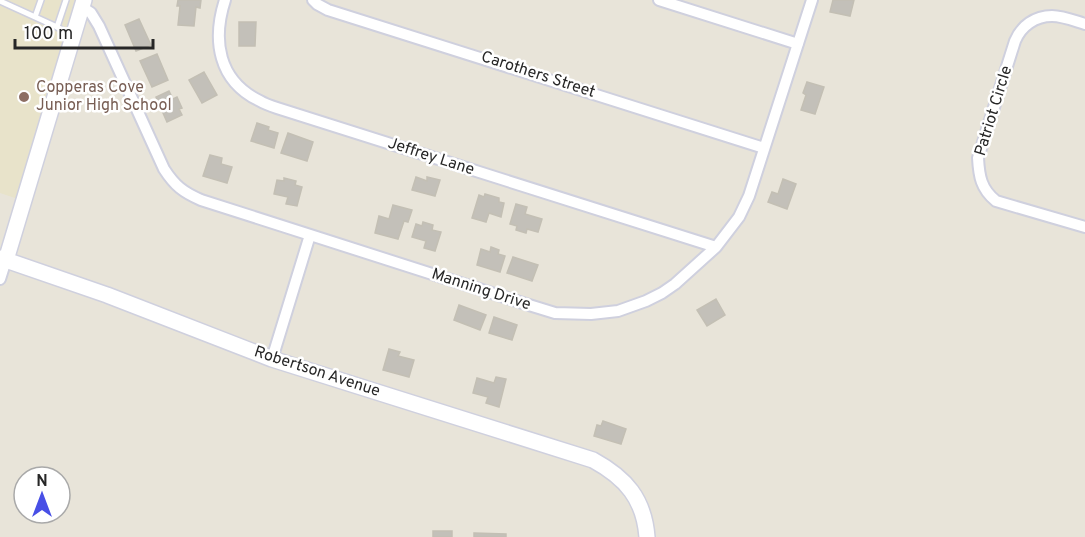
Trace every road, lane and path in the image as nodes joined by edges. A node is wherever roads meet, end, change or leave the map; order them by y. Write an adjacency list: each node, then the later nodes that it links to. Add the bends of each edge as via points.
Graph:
1 (41, 0): 10 (lane)
2 (66, 0): 12 (lane)
3 (225, 0): 18 (street, Jeffrey Lane, via 218,25 224,66 232,79 259,101)
4 (313, 0): 15 (street, Carothers Street, via 328,10)
5 (659, 0): 14 (street)
6 (812, 0): 14 (street, Manning Drive)
7 (0, 1): 8 (lane)
8 (12, 3): 10 (lane)
9 (83, 3): 13 (street); 17 (street, Manning Drive, via 99,26 164,169 175,184 201,200)
10 (35, 17): 12 (lane)
11 (1085, 24): 16 (street, Patriot Circle, via 1053,16 1023,27 978,158 982,184 996,201)
12 (57, 27): 13 (lane)
13 (74, 37): 19 (street)
14 (798, 44): 15 (street, Manning Drive)
15 (764, 148): 18 (street, Manning Drive, via 749,196)
16 (1085, 228)
17 (310, 235): 18 (street, Manning Drive, via 555,313 573,314 618,311 646,301 675,284); 21 (street)
18 (716, 248)
19 (3, 259): 20 (street); 21 (street, Robertson Avenue)
20 (0, 279)
21 (272, 359): 22 (street, Robertson Avenue, via 593,460 631,488 642,509)
22 (647, 537)

